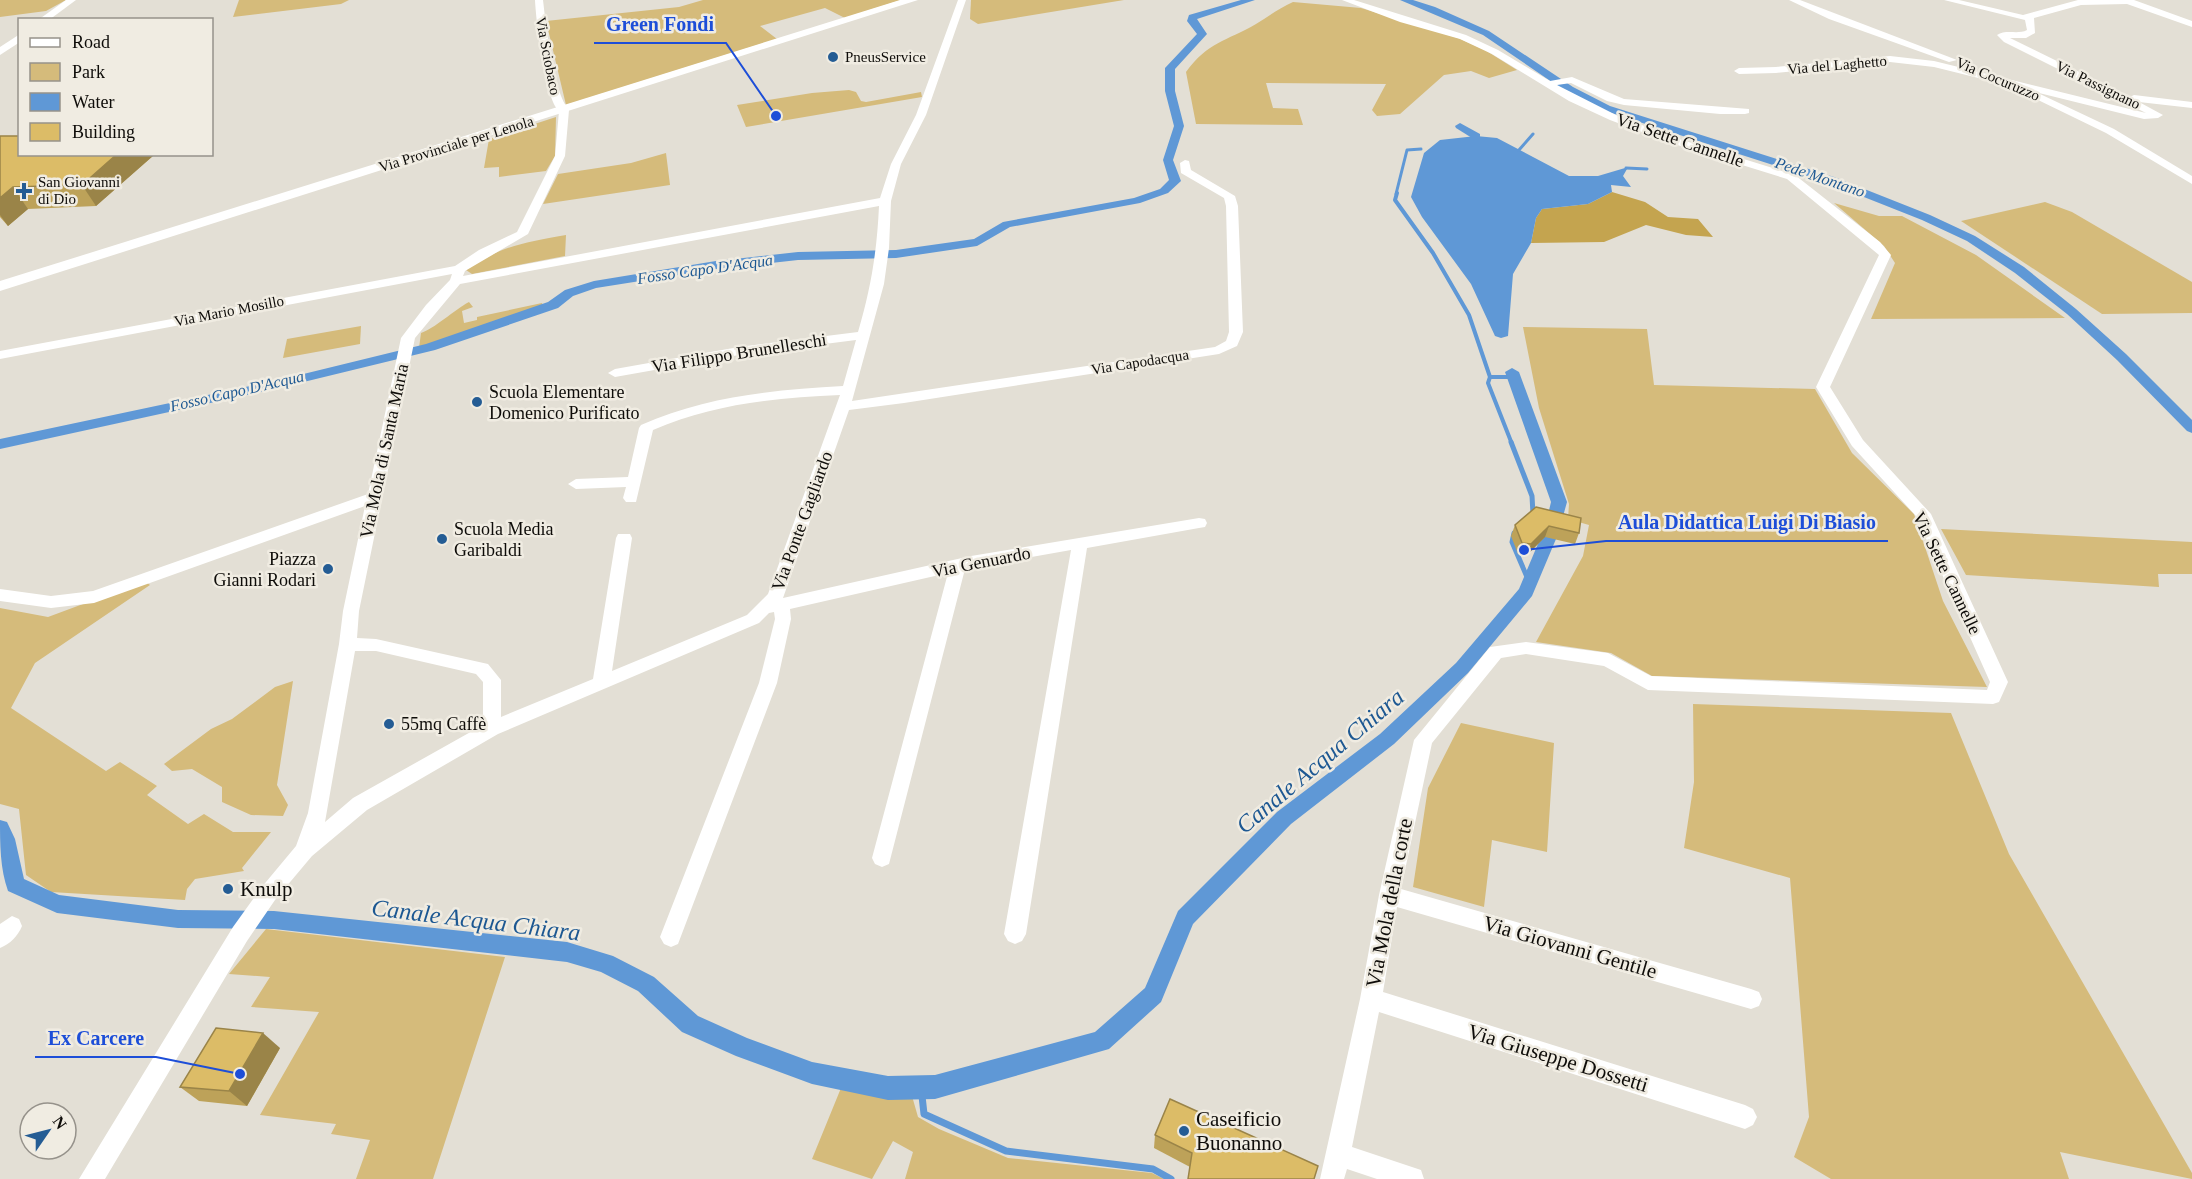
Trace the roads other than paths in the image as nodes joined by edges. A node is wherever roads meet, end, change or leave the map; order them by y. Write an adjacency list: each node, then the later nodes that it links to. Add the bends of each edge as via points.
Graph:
1 (72, 0): 10 (street)
2 (539, 0): 19 (street, Via Sciobaco, via 540,25 558,105)
3 (912, 0): 19 (main road, Via Provinciale per Lenola)
4 (1346, 0): 16 (street, via 1463,37)
5 (1793, 0): 15 (street, Via Cocuruzzo)
6 (1948, 0): 9 (street)
7 (2100, 0): 9 (street); 11 (street, via 2140,4)
8 (961, 1): 23 (street, Via Ponte Gagliardo, via 921,115 896,164)
9 (2030, 17): 17 (street, Via Passignano, via 2032,31 2026,35 2002,35)
10 (45, 18)
11 (2192, 24)
12 (18, 38): 13 (street)
13 (0, 52)
14 (1739, 71): 15 (street, Via del Laghetto, via 1890,59 1934,64)
15 (2004, 82): 17 (street, Via Passignano, via 2144,116 2158,115); 22 (street, Via Cocuruzzo, via 2082,117)
16 (1550, 85): 20 (street, via 1567,79 1624,102); 42 (street, Via Sette Cannelle, via 1624,122 1791,177 1885,255 1823,387 1857,443 1923,514 1999,682 1993,697 1648,683 1608,660 1526,648)
17 (2118, 97): 18 (street)
18 (2192, 105)
19 (564, 110): 24 (street, Via Mola di Santa Maria, via 560,156 522,234 483,253); 25 (main road, Via Provinciale per Lenola)
20 (1745, 111)
21 (1185, 163): 30 (street, Via Capodacqua, via 1185,171 1229,196 1232,207 1236,332 1232,343 1219,350)
22 (2192, 181)
23 (885, 201): 24 (street, Via Mario Mosillo); 26 (street, Via Ponte Gagliardo, via 878,284)
24 (458, 275): 27 (street, Via Mario Mosillo); 33 (street, Via Mola di Santa Maria, via 408,338)
25 (0, 286)
26 (864, 335): 28 (street, Via Filippo Brunelleschi, via 766,346); 29 (street, Via Ponte Gagliardo)
27 (0, 355)
28 (615, 373)
29 (849, 390): 30 (street, Via Ponte Gagliardo); 31 (street, via 736,398 673,415 646,428)
30 (843, 406): 40 (street, Via Ponte Gagliardo)
31 (635, 482): 32 (street); 34 (street)
32 (576, 484)
33 (376, 497): 39 (street, via 94,597 51,602); 41 (street, Via Mola di Santa Maria, via 351,611)
34 (632, 498)
35 (1199, 523): 37 (street, Via Genuardo)
36 (624, 538): 43 (street)
37 (1080, 543): 38 (street, Via Genuardo); 48 (street)
38 (958, 565): 40 (street, Via Genuardo); 46 (street)
39 (0, 595)
40 (773, 607): 43 (street, Via Ponte Gagliardo); 49 (street, via 783,619 768,683)
41 (348, 644): 44 (street, via 376,645 482,669 492,681); 45 (street, Via Mola di Santa Maria, via 318,813)
42 (1496, 652): 47 (street, Via Mola della corte, via 1423,740)
43 (601, 683): 44 (street, Via Ponte Gagliardo)
44 (492, 729): 45 (street, Via Ponte Gagliardo, via 360,804)
45 (305, 850): 54 (street, via 240,934)
46 (882, 858)
47 (1389, 895): 50 (street, Via Mola della corte); 51 (street, Via Giovanni Gentile)
48 (1016, 934)
49 (670, 937)
50 (1371, 999): 52 (street, Via Giuseppe Dossetti); 53 (street, Via Mola della corte)
51 (1751, 999)
52 (1745, 1117)
53 (1339, 1154): 55 (street, Via Mola della corte); 56 (street)
54 (91, 1179)
55 (1332, 1179)
56 (1412, 1179)

